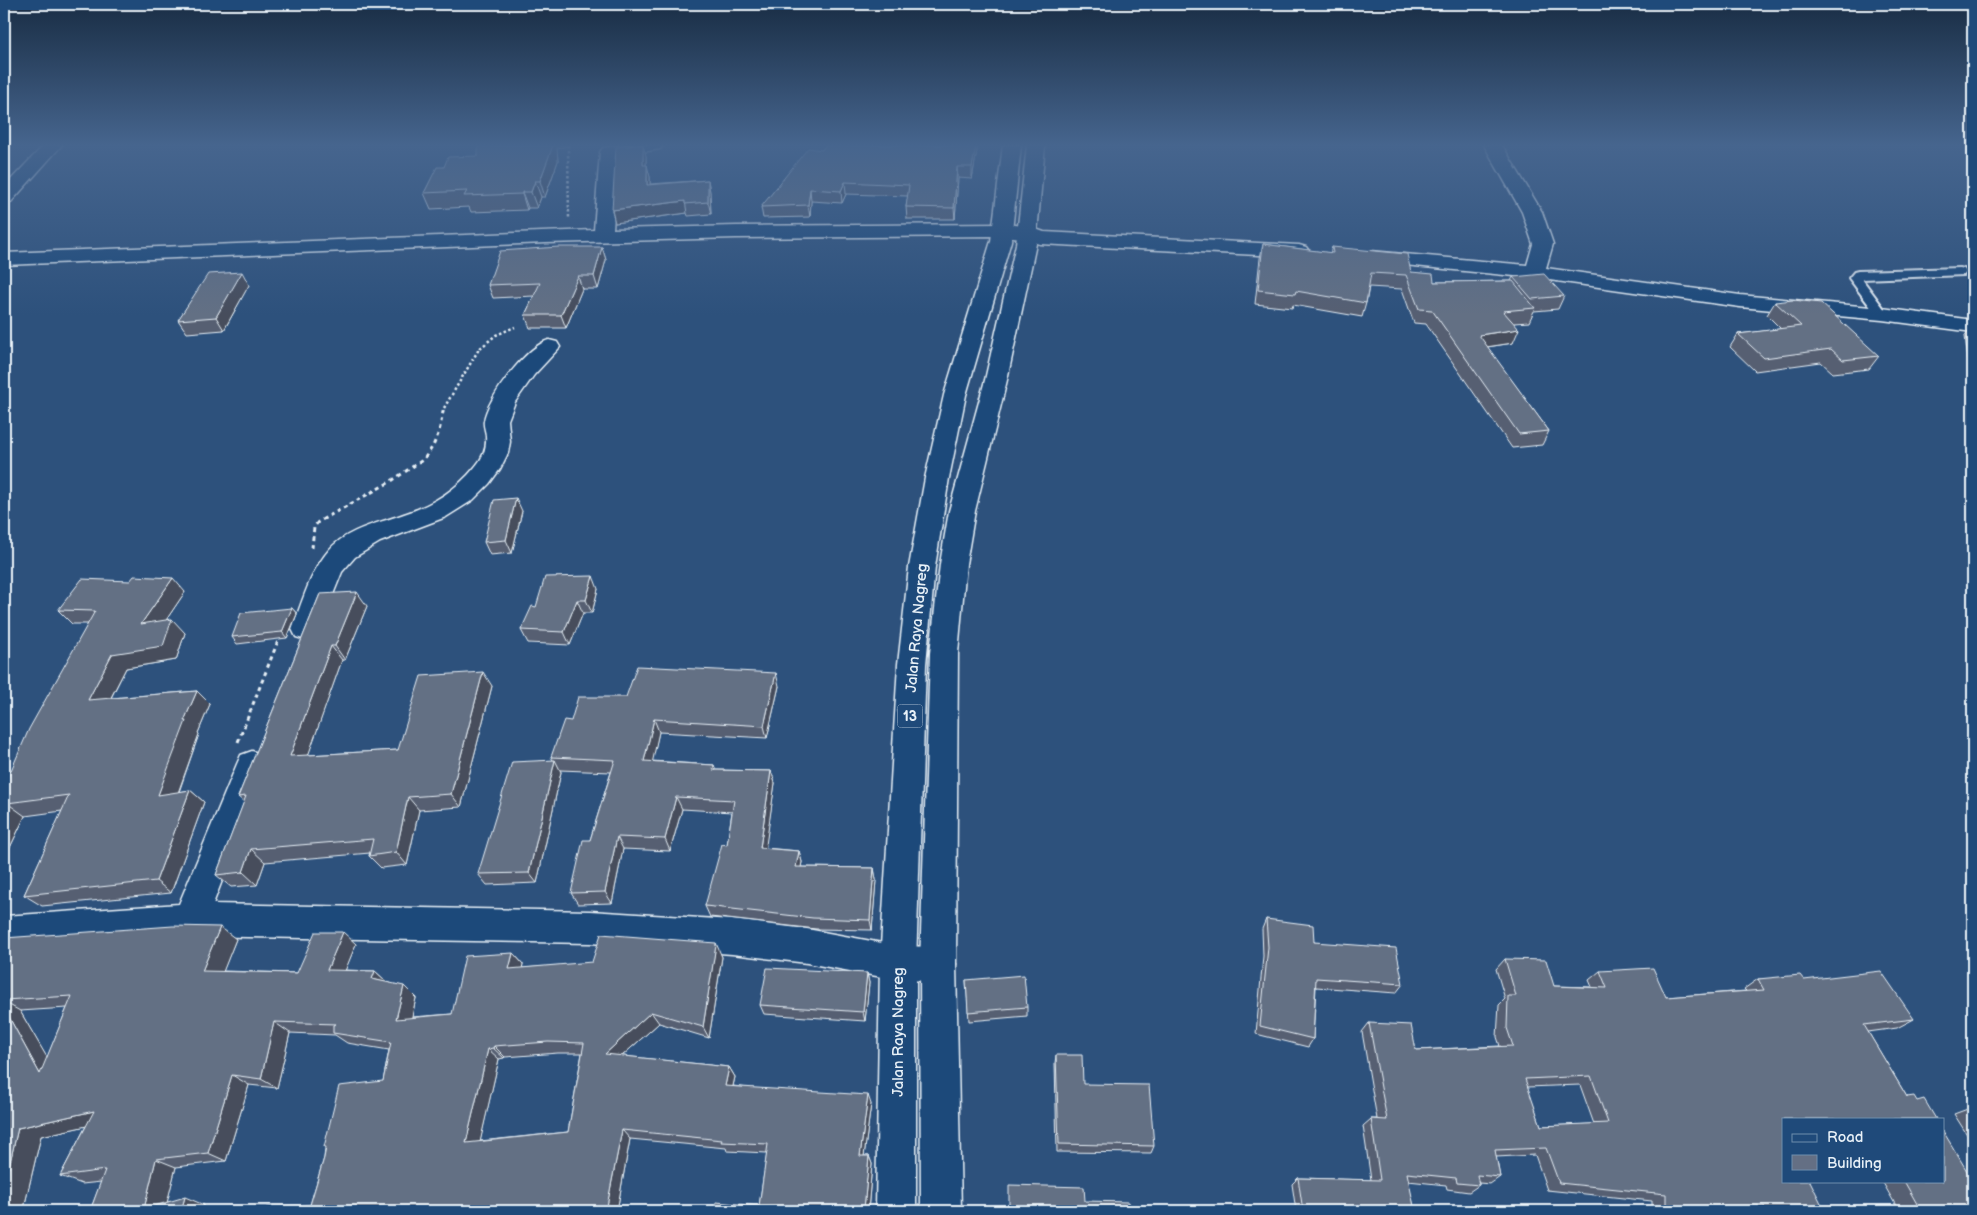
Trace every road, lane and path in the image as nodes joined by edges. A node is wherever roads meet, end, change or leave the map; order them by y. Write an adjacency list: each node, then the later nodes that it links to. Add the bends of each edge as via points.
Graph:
1 (569, 202): 7 (path)
2 (605, 202): 6 (main road)
3 (1016, 202): 8 (main road, Jalan Raya Nagreg / 13)
4 (1026, 202): 8 (main road, Jalan Raya Nagreg / 13)
5 (1526, 202): 14 (main road, via 1544,244)
6 (603, 236): 7 (main road); 9 (main road)
7 (569, 237): 12 (main road)
8 (1019, 238): 9 (main road); 10 (main road, via 1274,248); 25 (main road, Jalan Raya Nagreg / 13, via 956,396 937,478 922,567 912,664); 26 (main road, Jalan Raya Nagreg / 13, via 996,380 973,464 953,564 944,653)
9 (639, 242): 13 (main road)
10 (1322, 253)
11 (1351, 256): 14 (main road)
12 (4, 259)
13 (4, 271)
14 (1535, 272): 16 (main road, via 1740,301)
15 (1960, 272): 16 (lane, via 1858,275 1855,278)
16 (1882, 314): 17 (main road)
17 (1973, 326)
18 (515, 327): 20 (path, via 496,335 479,349 444,407 439,432 424,459 318,522 314,527)
19 (549, 347): 21 (main road, via 527,367 499,412 496,420 498,453 480,479 457,500 434,513 363,539 338,557 330,569)
20 (311, 552)
21 (297, 652)
22 (260, 745): 23 (main road)
23 (190, 920): 24 (main road); 25 (main road, via 590,927 732,937 807,946)
24 (4, 933)
25 (898, 963): 26 (main road); 27 (main road, Jalan Raya Nagreg / 13)
26 (938, 964): 28 (main road, Jalan Raya Nagreg / 13)
27 (896, 1211)
28 (941, 1211)

